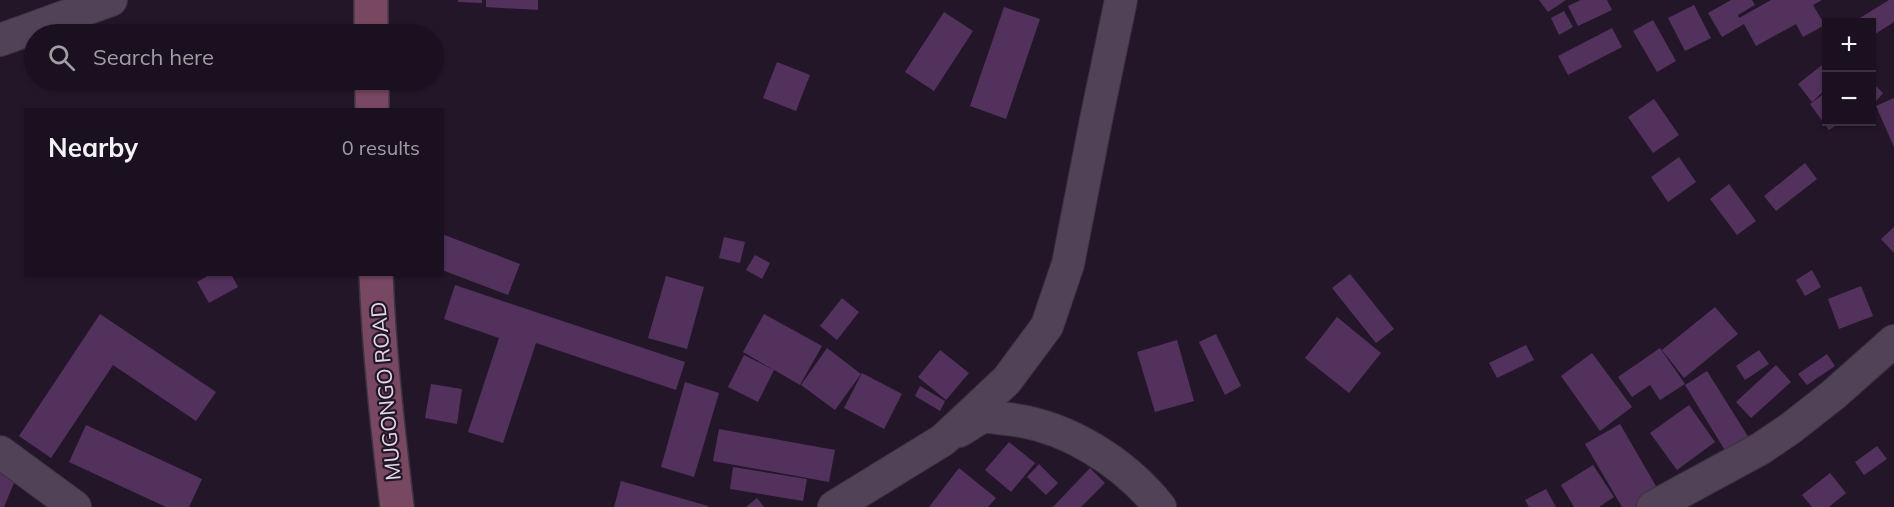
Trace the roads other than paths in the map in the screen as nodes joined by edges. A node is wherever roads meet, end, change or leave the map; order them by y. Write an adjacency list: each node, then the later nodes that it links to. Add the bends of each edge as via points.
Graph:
1 (111, 0): 4 (street)
2 (371, 0): 5 (street)
3 (1121, 0): 12 (street, via 1068,264 1047,326 1007,380)
4 (44, 24)
5 (371, 24)
6 (24, 31): 7 (street)
7 (0, 40)
8 (372, 90): 9 (street)
9 (372, 108)
10 (376, 276): 15 (street, MUGONGO ROAD)
11 (1894, 341): 18 (street, via 1760,449)
12 (943, 440): 16 (street); 17 (street, via 984,417 1022,421 1097,451 1125,471)
13 (0, 452): 14 (street)
14 (75, 507)
15 (397, 507)
16 (834, 507)
17 (1160, 507)
18 (1653, 507)

